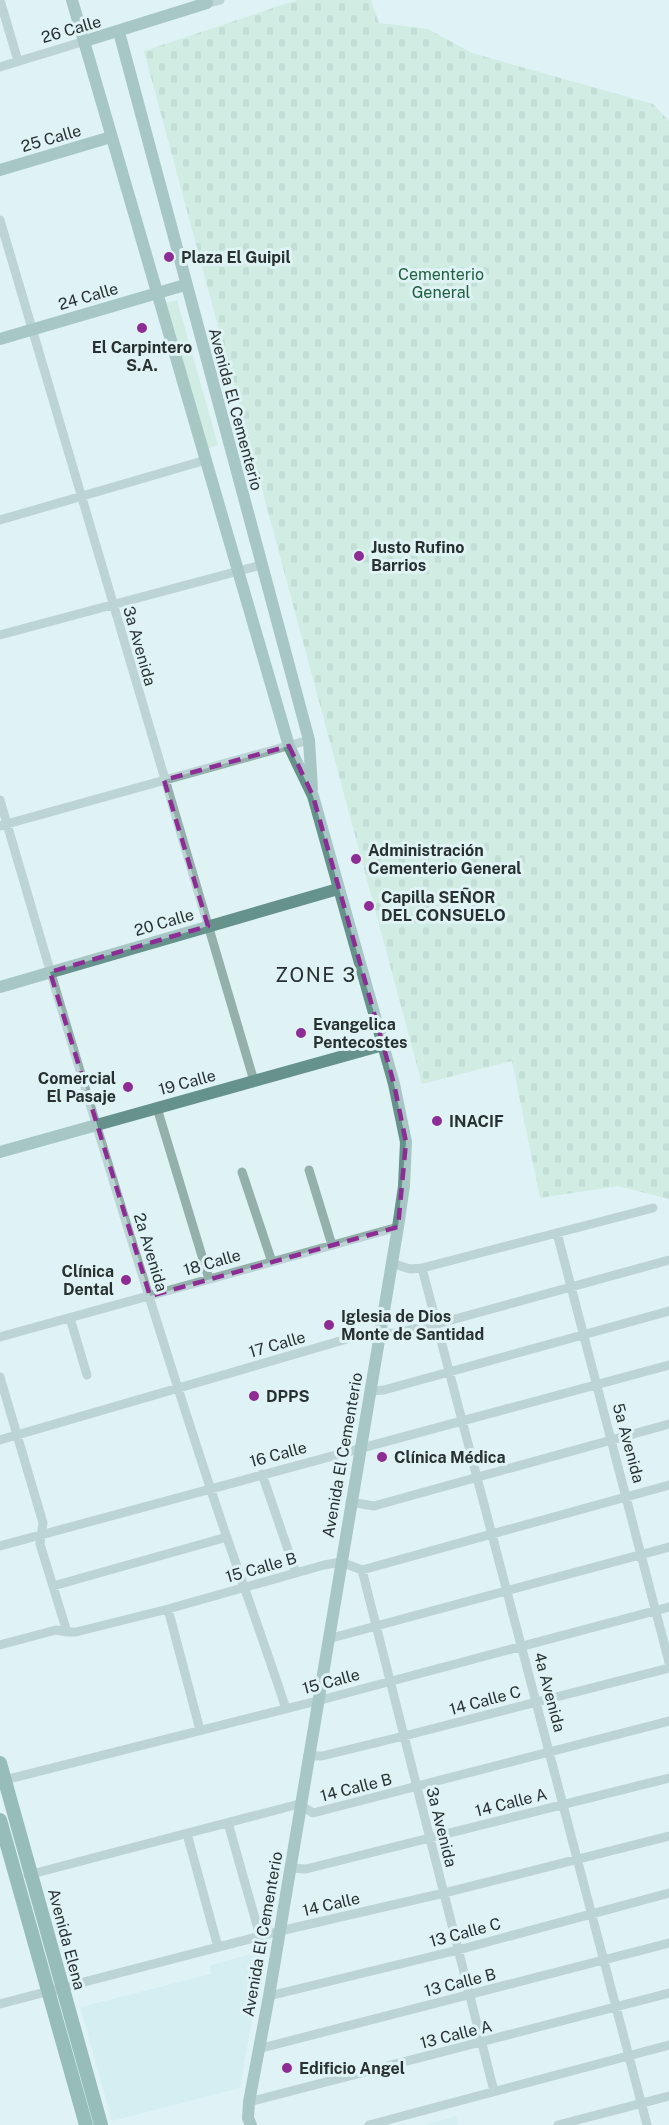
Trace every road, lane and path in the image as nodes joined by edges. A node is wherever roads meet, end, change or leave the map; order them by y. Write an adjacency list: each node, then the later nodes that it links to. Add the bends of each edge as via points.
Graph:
1 (0, 0): 7 (street)
2 (72, 0): 6 (main road)
3 (220, 0): 4 (street, 26 Calle)
4 (207, 2): 5 (main road, 26 Calle)
5 (119, 32): 6 (main road, 26 Calle); 12 (main road, Avenida El Cementerio)
6 (85, 41): 7 (street, 26 Calle); 9 (main road, Avenida El Cementerio)
7 (18, 61): 8 (street, 26 Calle)
8 (0, 67)
9 (111, 137): 10 (main road, 25 Calle); 13 (main road, Avenida El Cementerio)
10 (0, 170)
11 (0, 220): 14 (street, 3a Avenida)
12 (185, 285): 13 (main road, 24 Calle); 19 (main road, Avenida El Cementerio)
13 (158, 293): 14 (main road, 24 Calle); 16 (main road, Avenida El Cementerio)
14 (32, 329): 15 (main road, 24 Calle); 17 (street, 3a Avenida)
15 (0, 339)
16 (206, 460): 17 (street); 20 (main road, Avenida El Cementerio)
17 (81, 496): 18 (street); 21 (street, 3a Avenida)
18 (0, 520)
19 (261, 565): 20 (street); 23 (main road, Avenida El Cementerio)
20 (238, 571): 21 (street); 24 (main road, Avenida El Cementerio)
21 (113, 605): 22 (street); 25 (street, 3a Avenida)
22 (0, 635)
23 (309, 740): 24 (street); 26 (main road, Avenida El Cementerio)
24 (289, 746): 25 (street); 26 (main road, Avenida El Cementerio)
25 (164, 780): 28 (street); 30 (street, 3a Avenida)
26 (313, 796): 29 (main road, Avenida El Cementerio)
27 (0, 800): 28 (street, 2a Avenida)
28 (4, 825): 31 (street, 2a Avenida)
29 (338, 889): 30 (main road, 20 Calle); 33 (main road, Avenida El Cementerio)
30 (208, 927): 31 (main road, 20 Calle); 34 (street, 3a Avenida)
31 (50, 972): 32 (main road, 20 Calle); 36 (street, 2a Avenida)
32 (0, 987)
33 (383, 1045): 34 (main road, 19 Calle); 41 (main road, Avenida El Cementerio, via 406,1142)
34 (254, 1081): 35 (main road, 19 Calle)
35 (157, 1108): 36 (main road, 19 Calle); 48 (street)
36 (96, 1125): 37 (main road, 19 Calle); 50 (street, 2a Avenida)
37 (0, 1152)
38 (309, 1170): 43 (street)
39 (242, 1172): 45 (street)
40 (653, 1208): 42 (street)
41 (398, 1227): 43 (street, 18 Calle); 46 (main road, Avenida El Cementerio)
42 (557, 1233): 47 (street); 49 (street, 5a Avenida)
43 (332, 1245): 45 (street, 18 Calle)
44 (669, 1260): 49 (street, 17 Calle)
45 (272, 1262): 48 (street, 18 Calle)
46 (391, 1263): 47 (street); 54 (main road, Avenida El Cementerio)
47 (422, 1268): 53 (street, 4a Avenida)
48 (209, 1279): 50 (street, 18 Calle)
49 (571, 1287): 53 (street, 17 Calle); 55 (street, 5a Avenida)
50 (150, 1296): 52 (street, 18 Calle); 62 (street, 2a Avenida)
51 (669, 1311): 55 (street)
52 (70, 1318): 56 (street, 18 Calle); 59 (street)
53 (437, 1324): 54 (street, 17 Calle); 58 (street, 4a Avenida)
54 (380, 1333): 62 (street, 17 Calle, via 364,1334); 63 (main road, Avenida El Cementerio)
55 (584, 1335): 58 (street); 61 (street, 5a Avenida)
56 (0, 1337)
57 (669, 1365): 61 (street, 16 Calle)
58 (450, 1372): 63 (street); 64 (street, 4a Avenida)
59 (87, 1375)
60 (0, 1377): 66 (street)
61 (597, 1384): 64 (street, 16 Calle); 68 (street, 5a Avenida)
62 (178, 1388): 66 (street, 17 Calle); 73 (street, 2a Avenida)
63 (370, 1391): 69 (main road, Avenida El Cementerio)
64 (462, 1422): 69 (street, 16 Calle); 71 (street, 4a Avenida)
65 (669, 1424): 68 (street)
66 (17, 1435): 67 (street, 17 Calle); 77 (street, via 43,1523)
67 (0, 1440)
68 (611, 1440): 71 (street); 74 (street, 5a Avenida)
69 (360, 1447): 70 (street, 16 Calle); 75 (main road, Avenida El Cementerio)
70 (262, 1474): 73 (street, 16 Calle); 84 (street)
71 (477, 1477): 75 (street, via 374,1506); 76 (street, 4a Avenida)
72 (669, 1485): 74 (street)
73 (210, 1488): 77 (street, 16 Calle); 78 (street, 2a Avenida)
74 (626, 1497): 76 (street); 81 (street, 5a Avenida)
75 (350, 1502): 82 (main road, Avenida El Cementerio)
76 (492, 1534): 83 (street); 87 (street, 4a Avenida)
77 (41, 1535): 79 (street, 16 Calle); 85 (street, via 40,1544)
78 (227, 1537): 85 (street); 86 (street, 2a Avenida)
79 (0, 1546)
80 (669, 1547): 81 (street)
81 (641, 1555): 87 (street); 90 (street, 5a Avenida)
82 (341, 1562): 83 (street); 84 (street, 15 Calle B); 93 (main road, Avenida El Cementerio)
83 (362, 1570): 91 (street, 3a Avenida)
84 (296, 1573): 86 (street, 15 Calle B)
85 (53, 1586): 92 (street)
86 (246, 1587): 89 (street, 15 Calle B); 101 (street, 2a Avenida)
87 (507, 1591): 91 (street); 95 (street, 4a Avenida)
88 (669, 1607): 90 (street, 15 Calle)
89 (168, 1609): 92 (street, 15 Calle B); 103 (street)
90 (656, 1610): 95 (street, 15 Calle); 96 (street, 5a Avenida)
91 (376, 1627): 93 (street); 98 (street, 3a Avenida)
92 (67, 1632): 94 (street, 15 Calle B, via 56,1629)
93 (328, 1639): 99 (main road, Avenida El Cementerio)
94 (0, 1645)
95 (521, 1646): 98 (street, 15 Calle); 100 (street, 4a Avenida)
96 (669, 1662)
97 (669, 1668): 100 (street, 14 Calle C)
98 (390, 1681): 99 (street, 15 Calle); 104 (street, 3a Avenida)
99 (317, 1701): 101 (street, 15 Calle); 106 (main road, Avenida El Cementerio)
100 (536, 1702): 104 (street, 14 Calle C); 105 (street, 4a Avenida)
101 (286, 1709): 103 (street, 15 Calle)
102 (669, 1721): 105 (street, 14 Calle B)
103 (200, 1730): 109 (street, 15 Calle)
104 (404, 1737): 106 (street, 14 Calle C); 110 (street, 3a Avenida)
105 (549, 1753): 110 (street, 14 Calle B); 112 (street, 4a Avenida)
106 (308, 1756): 111 (main road, Avenida El Cementerio)
107 (0, 1763): 109 (main road, Avenida Elena)
108 (669, 1778): 112 (street, 14 Calle A)
109 (3, 1780): 120 (main road, Avenida Elena)
110 (417, 1788): 111 (street, 14 Calle B, via 313,1813); 117 (street, 3a Avenida)
111 (300, 1804): 114 (street, 14 Calle B); 119 (main road, Avenida El Cementerio)
112 (563, 1804): 117 (street, 14 Calle A); 118 (street, 4a Avenida)
113 (0, 1820): 121 (main road, Avenida Elena)
114 (228, 1823): 115 (street, 14 Calle B); 126 (street)
115 (187, 1834): 120 (street, 14 Calle B); 128 (street)
116 (669, 1836): 118 (street, 14 Calle)
117 (430, 1839): 119 (street, 14 Calle A, via 306,1869); 122 (street, 3a Avenida)
118 (577, 1859): 122 (street, 14 Calle); 124 (street, 4a Avenida)
119 (290, 1868): 125 (main road, Avenida El Cementerio)
120 (32, 1874): 121 (street, 14 Calle B); 131 (main road, Avenida Elena)
121 (17, 1878): 132 (main road, Avenida Elena)
122 (444, 1893): 125 (street, 14 Calle); 129 (street, 3a Avenida)
123 (669, 1893): 124 (street, 13 Calle C)
124 (591, 1913): 129 (street, 13 Calle C); 130 (street, 4a Avenida)
125 (280, 1931): 126 (street, 14 Calle); 135 (main road, Avenida El Cementerio)
126 (260, 1936): 128 (street, 14 Calle)
127 (669, 1943): 130 (street, 13 Calle B)
128 (218, 1947): 131 (street, 14 Calle)
129 (458, 1950): 134 (street, 3a Avenida); 135 (street, 13 Calle C)
130 (603, 1960): 134 (street, 13 Calle B); 137 (street, 4a Avenida)
131 (63, 1987): 132 (street, 14 Calle); 149 (main road, Avenida Elena)
132 (47, 1991): 136 (street, 14 Calle); 148 (main road, Avenida Elena)
133 (669, 1993): 137 (street, 13 Calle A)
134 (469, 1995): 138 (street, 3a Avenida); 140 (street, 13 Calle B)
135 (269, 1996): 140 (main road, Avenida El Cementerio)
136 (0, 2004)
137 (616, 2007): 138 (street, 13 Calle A); 141 (street, 4a Avenida)
138 (481, 2043): 142 (street, 3a Avenida); 144 (street, 13 Calle A)
139 (669, 2046): 141 (street)
140 (258, 2049): 144 (main road, Avenida El Cementerio)
141 (629, 2056): 142 (street); 145 (street, 4a Avenida)
142 (494, 2091): 147 (street)
143 (669, 2096): 145 (street)
144 (249, 2102): 146 (main road, Avenida El Cementerio)
145 (641, 2103): 151 (street); 152 (street, 4a Avenida)
146 (248, 2123)
147 (389, 2123): 150 (street)
148 (86, 2125)
149 (101, 2125)
150 (369, 2125)
151 (558, 2125)
152 (647, 2125)

